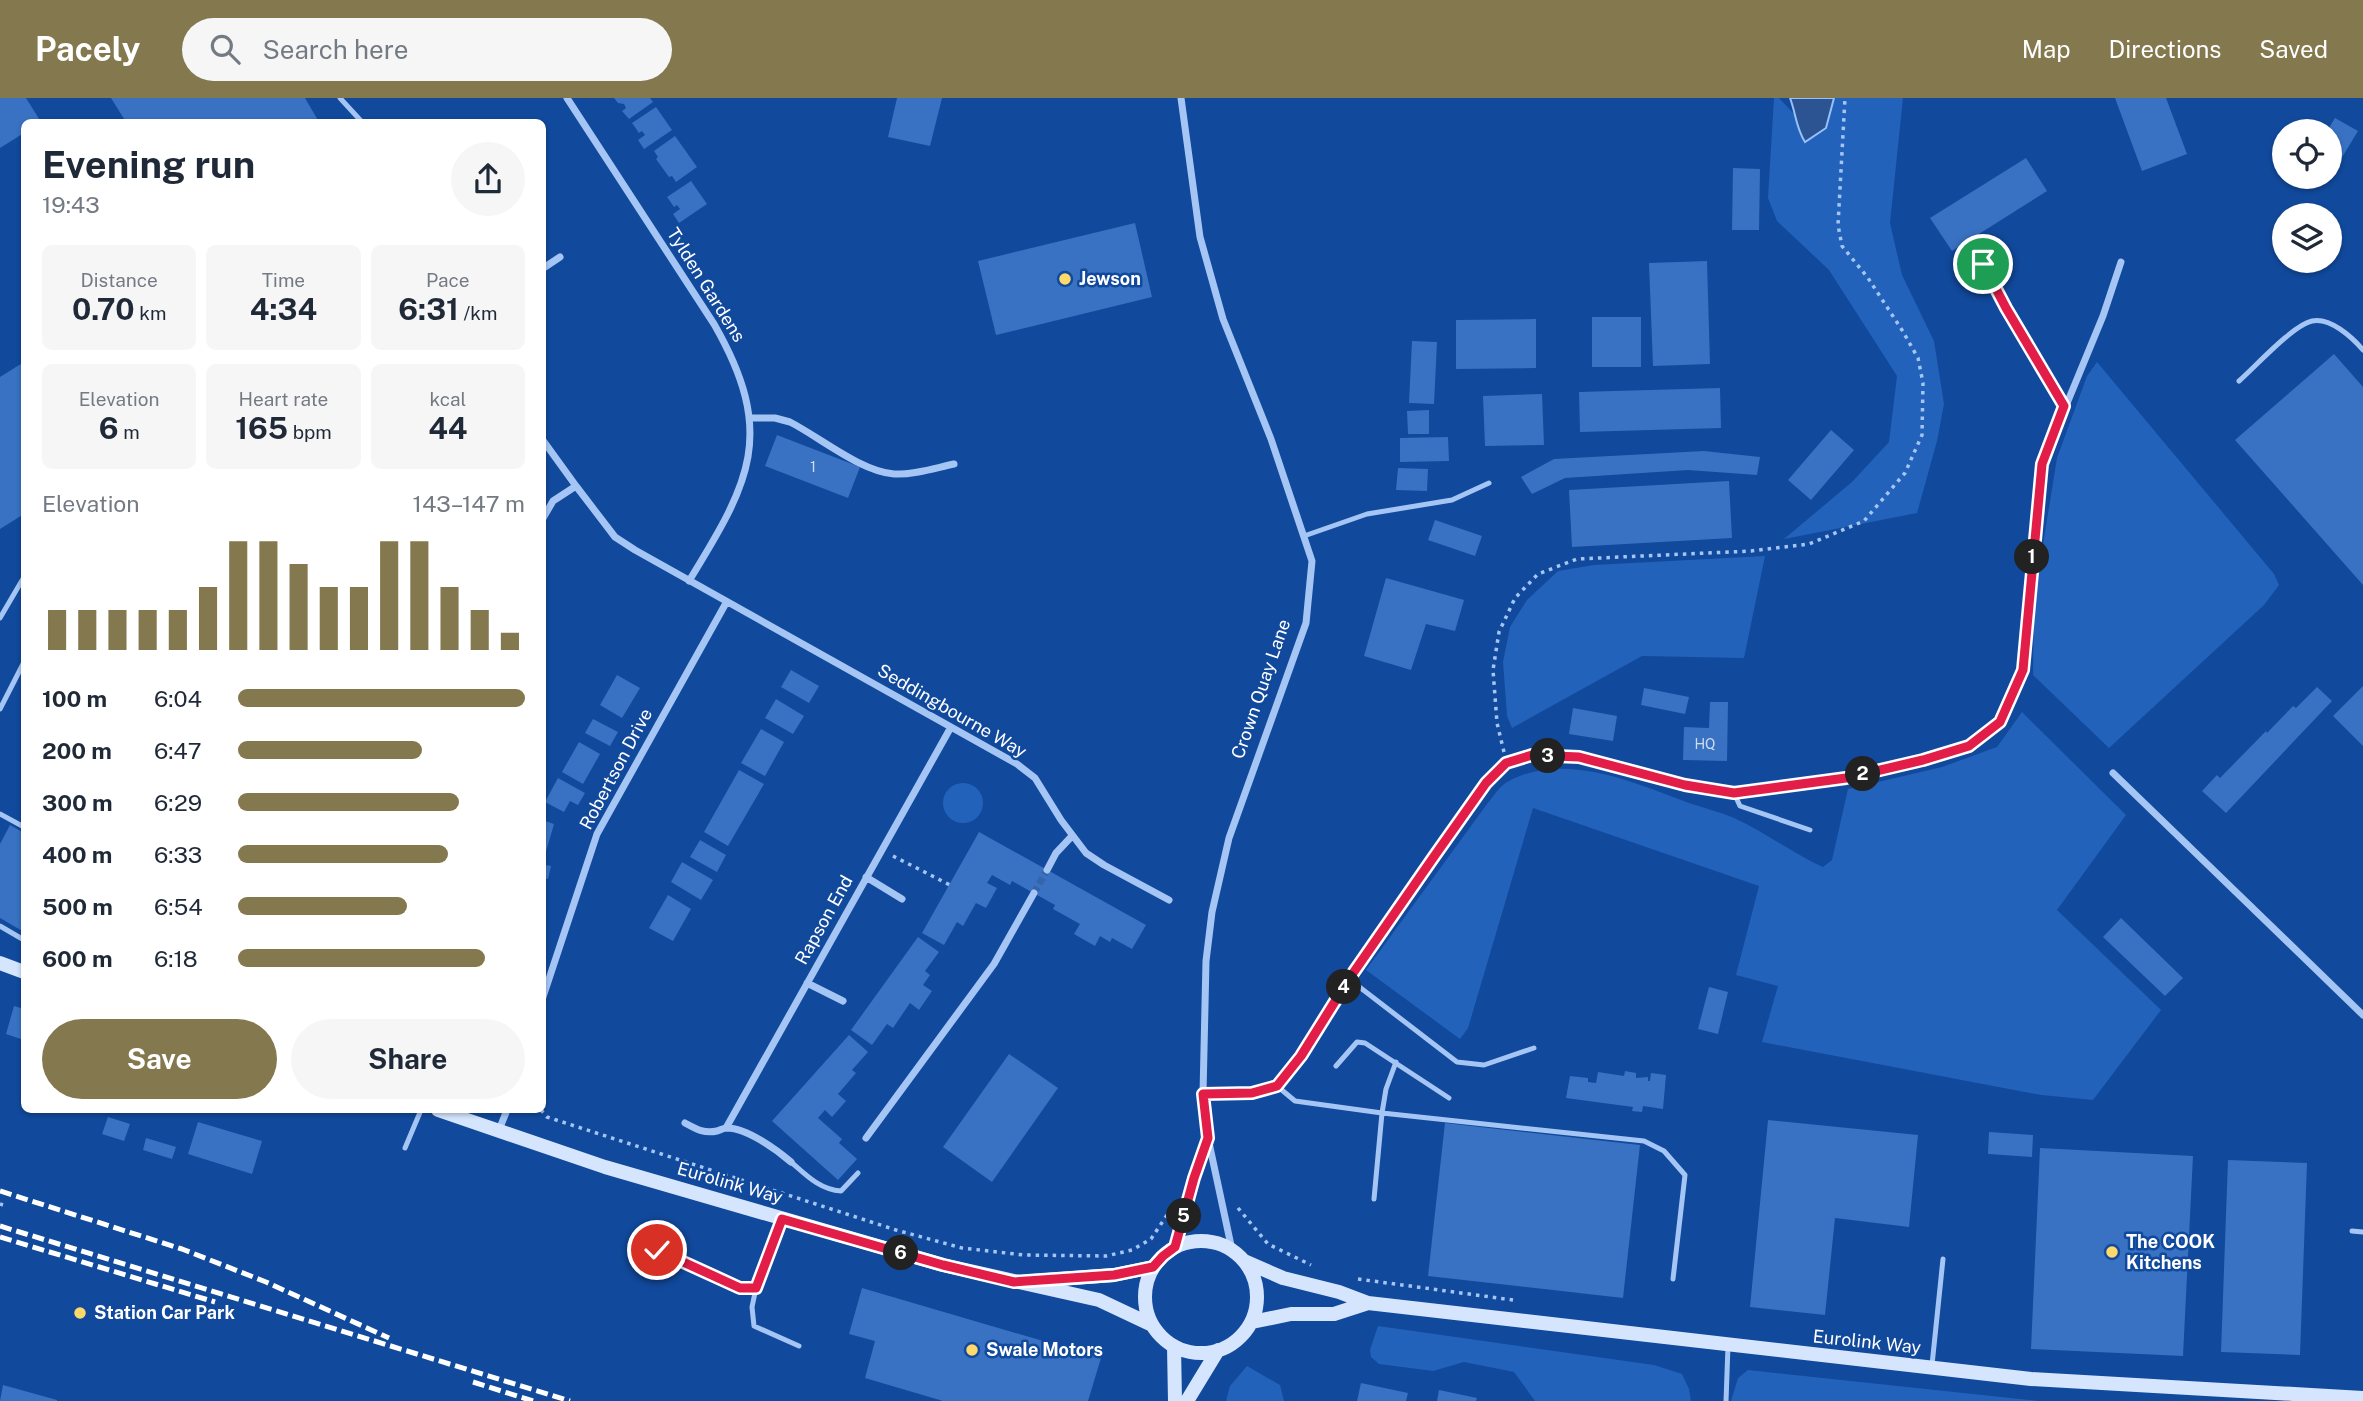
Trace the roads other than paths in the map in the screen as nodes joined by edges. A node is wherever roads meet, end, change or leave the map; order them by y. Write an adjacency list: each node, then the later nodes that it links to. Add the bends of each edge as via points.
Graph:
1 (340, 98): 4 (lane)
2 (566, 98): 12 (street, Tylden Gardens, via 733,356)
3 (1181, 98): 18 (street, Crown Quay Lane, via 1200,237 1223,319 1272,439)
4 (359, 119)
5 (560, 257): 8 (street)
6 (2122, 262): 11 (street)
7 (1983, 264): 11 (lane)
8 (546, 266)
9 (2363, 349): 10 (lane, via 2345,332 2312,321)
10 (2239, 381)
11 (2064, 406): 27 (street, via 2042,464 2023,670 2000,722 1969,746 1923,760 1846,778)
12 (750, 418): 14 (street, via 790,422 875,470 912,473); 19 (street, Tylden Gardens, via 747,469 737,498)
13 (546, 445): 16 (street, Seddingbourne Way)
14 (954, 464)
15 (1489, 484): 18 (lane, via 1452,500 1367,514)
16 (576, 486): 17 (street, via 553,501); 19 (street, Seddingbourne Way, via 615,537)
17 (546, 513)
18 (1304, 536): 50 (street, Crown Quay Lane, via 1312,561 1306,623 1229,838 1212,912 1206,961)
19 (689, 581): 21 (street, Seddingbourne Way)
20 (21, 582): 22 (lane)
21 (726, 603): 25 (street, Seddingbourne Way); 43 (street, Robertson Drive, via 597,834)
22 (0, 618)
23 (21, 668): 24 (lane)
24 (0, 709)
25 (951, 727): 31 (street, Seddingbourne Way, via 1035,779); 33 (street, Rapson End)
26 (2113, 773): 45 (street)
27 (1734, 793): 30 (lane, via 1740,806); 41 (street, via 1579,757 1532,755 1506,763 1486,783)
28 (0, 814): 29 (lane)
29 (21, 825)
30 (1810, 830)
31 (1072, 836): 32 (street); 36 (street, Seddingbourne Way, via 1104,865)
32 (1047, 870)
33 (866, 877): 35 (street); 42 (street, Rapson End)
34 (1034, 893): 59 (street, via 994,964)
35 (902, 899)
36 (1169, 900)
37 (0, 926): 38 (lane)
38 (21, 938)
39 (0, 963): 40 (main road)
40 (21, 971)
41 (1349, 979): 46 (lane, via 1457,1062 1484,1065); 49 (street)
42 (807, 984): 44 (street); 57 (street, Rapson End)
43 (546, 988)
44 (843, 1001)
45 (2363, 1015)
46 (1534, 1048)
47 (1396, 1062): 48 (lane, via 1365,1042 1357,1042); 51 (lane); 55 (lane)
48 (1336, 1066)
49 (1277, 1086): 50 (street, via 1252,1093); 55 (lane, via 1295,1101)
50 (1203, 1094): 60 (street, Crown Quay Lane)
51 (1449, 1098)
52 (420, 1113): 61 (lane)
53 (447, 1113): 58 (main road, Eurolink Way)
54 (505, 1113): 58 (street)
55 (1382, 1113): 64 (lane); 74 (lane, via 1644,1141 1664,1151 1685,1175)
56 (685, 1123): 57 (street, via 702,1132)
57 (726, 1128): 62 (street, via 775,1149)
58 (499, 1130): 65 (main road, Eurolink Way)
59 (866, 1138)
60 (1208, 1138): 68 (street, Crown Quay Lane); 70 (street, Crown Quay Lane)
61 (405, 1148)
62 (791, 1162): 63 (lane, via 832,1191 841,1191)
63 (858, 1173)
64 (1374, 1199)
65 (782, 1219): 75 (main road, Eurolink Way); 76 (lane)
66 (2352, 1231): 67 (lane)
67 (2363, 1232)
68 (1175, 1247): 70 (main road, via 1204,1241); 73 (main road)
69 (657, 1250): 76 (lane, via 740,1288)
70 (1232, 1250): 72 (main road)
71 (1943, 1259): 84 (lane)
72 (1244, 1261): 77 (main road, Eurolink Way, via 1283,1279); 78 (main road, via 1257,1290)
73 (1153, 1267): 75 (main road, Eurolink Way, via 1114,1275); 79 (main road, via 1145,1296)
74 (1673, 1279)
75 (1014, 1282): 79 (main road, Eurolink Way, via 1099,1300)
76 (756, 1288): 80 (lane, via 754,1326)
77 (1368, 1303): 78 (main road, Eurolink Way, via 1334,1314 1291,1314); 82 (main road, Eurolink Way)
78 (1252, 1322): 83 (main road, via 1232,1344)
79 (1152, 1325): 81 (main road)
80 (799, 1346)
81 (1174, 1346): 83 (main road, via 1203,1353); 86 (main road)
82 (1728, 1346): 84 (main road, Eurolink Way); 88 (lane)
83 (1218, 1350): 87 (main road)
84 (1932, 1368): 85 (main road, Eurolink Way, via 2137,1387)
85 (2363, 1398)
86 (1175, 1401)
87 (1187, 1401)
88 (1726, 1401)

